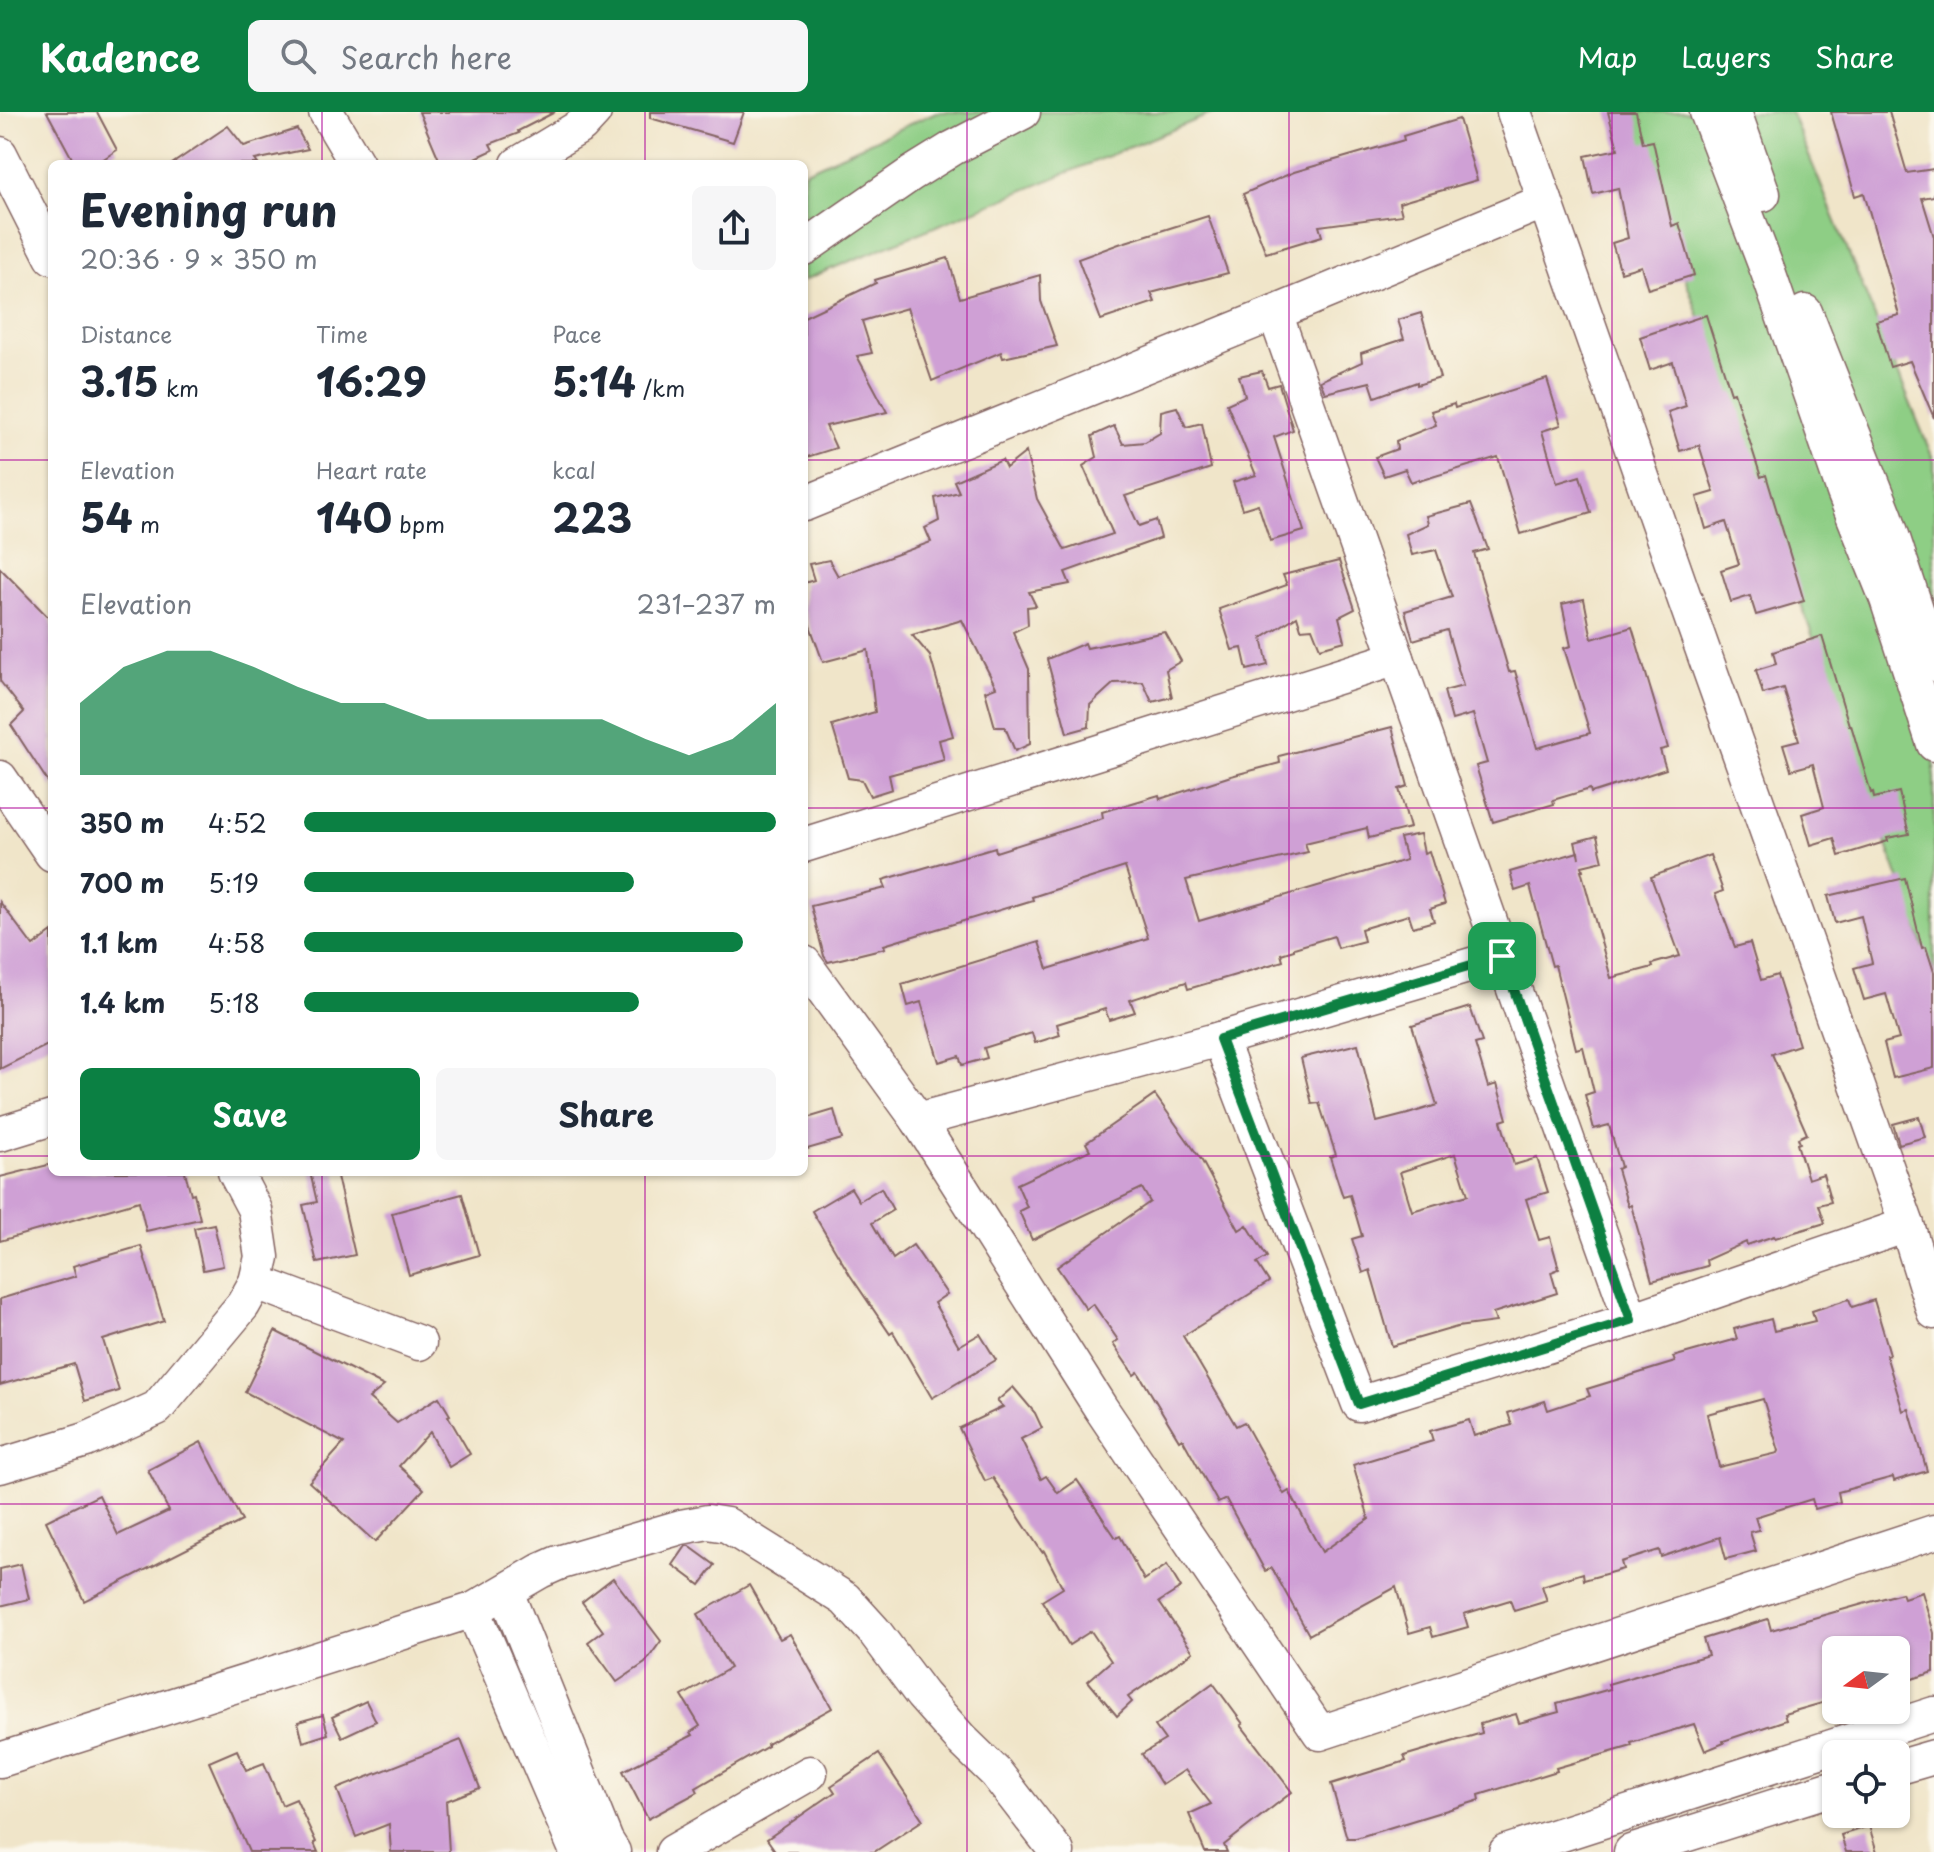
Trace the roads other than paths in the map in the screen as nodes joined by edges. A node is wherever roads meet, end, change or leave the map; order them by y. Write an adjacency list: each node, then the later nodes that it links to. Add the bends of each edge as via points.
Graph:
1 (326, 112): 10 (street)
2 (594, 112): 11 (street, via 581,126)
3 (964, 112): 8 (street)
4 (1023, 112): 8 (street)
5 (1514, 112): 12 (street)
6 (1707, 112): 19 (street, via 1887,599)
7 (1734, 112): 18 (street, via 1800,300 1886,517)
8 (953, 148): 13 (street)
9 (0, 154): 14 (street)
10 (355, 160)
11 (525, 160)
12 (1545, 201): 15 (street); 30 (street)
13 (808, 245)
14 (48, 249)
15 (1275, 313): 16 (street); 17 (street)
16 (808, 502)
17 (1397, 658): 21 (street); 23 (street)
18 (1934, 664)
19 (1934, 744)
20 (0, 778): 22 (street)
21 (808, 844)
22 (48, 848)
23 (1502, 956): 25 (street); 33 (street)
24 (808, 969): 27 (street)
25 (1220, 1039): 27 (street); 33 (street, via 1359,1404)
26 (48, 1119): 28 (street)
27 (918, 1120): 36 (street, via 1100,1407 1320,1733)
28 (0, 1134)
29 (237, 1176): 31 (street, via 255,1210 262,1257)
30 (1907, 1225): 32 (street); 33 (street)
31 (256, 1282): 34 (street); 35 (street, via 157,1408 86,1440)
32 (1934, 1312)
33 (1631, 1320)
34 (419, 1343)
35 (0, 1466)
36 (1934, 1532)
37 (506, 1592): 38 (street); 46 (street); 48 (street, via 558,1563 681,1527 727,1525 845,1599)
38 (473, 1610): 41 (street); 45 (street)
39 (1934, 1714): 49 (street)
40 (1934, 1757): 42 (street)
41 (0, 1760)
42 (1910, 1764)
43 (810, 1773): 47 (street)
44 (1822, 1791): 50 (street)
45 (577, 1852)
46 (613, 1852)
47 (673, 1852)
48 (1057, 1852)
49 (1506, 1852)
50 (1631, 1852)

